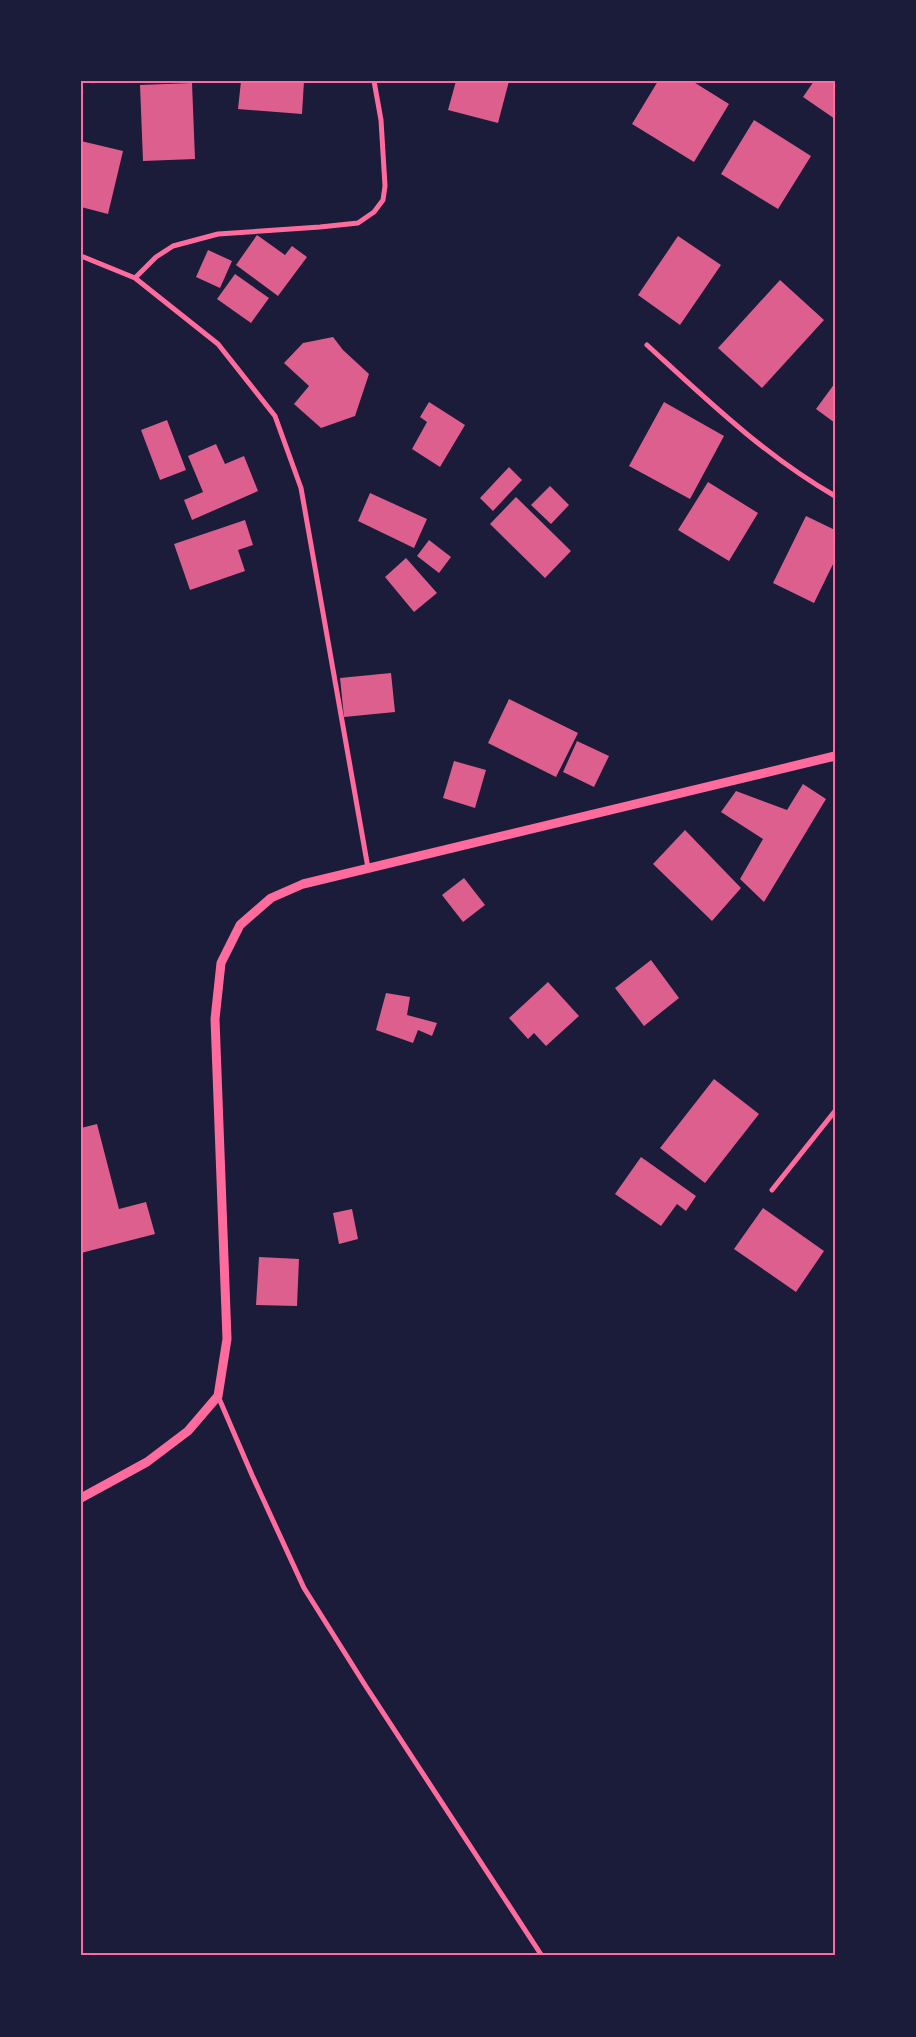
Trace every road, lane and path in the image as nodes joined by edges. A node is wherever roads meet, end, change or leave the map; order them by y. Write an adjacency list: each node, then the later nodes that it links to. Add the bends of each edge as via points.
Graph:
1 (374, 81): 3 (street, via 381,120 385,186 383,200 374,212 358,222 218,234 173,246 156,257)
2 (81, 256): 3 (street)
3 (135, 278): 7 (street, via 218,344 275,416 302,488)
4 (647, 345): 5 (street, via 744,432 808,481)
5 (835, 496)
6 (835, 756): 7 (street)
7 (368, 868): 10 (street, via 303,884 271,898 240,925 221,963 215,1018 227,1339)
8 (835, 1111): 9 (street)
9 (772, 1190)
10 (218, 1396): 11 (street, via 188,1431 153,1457); 12 (street, via 304,1588)
11 (81, 1498)
12 (542, 1956)

